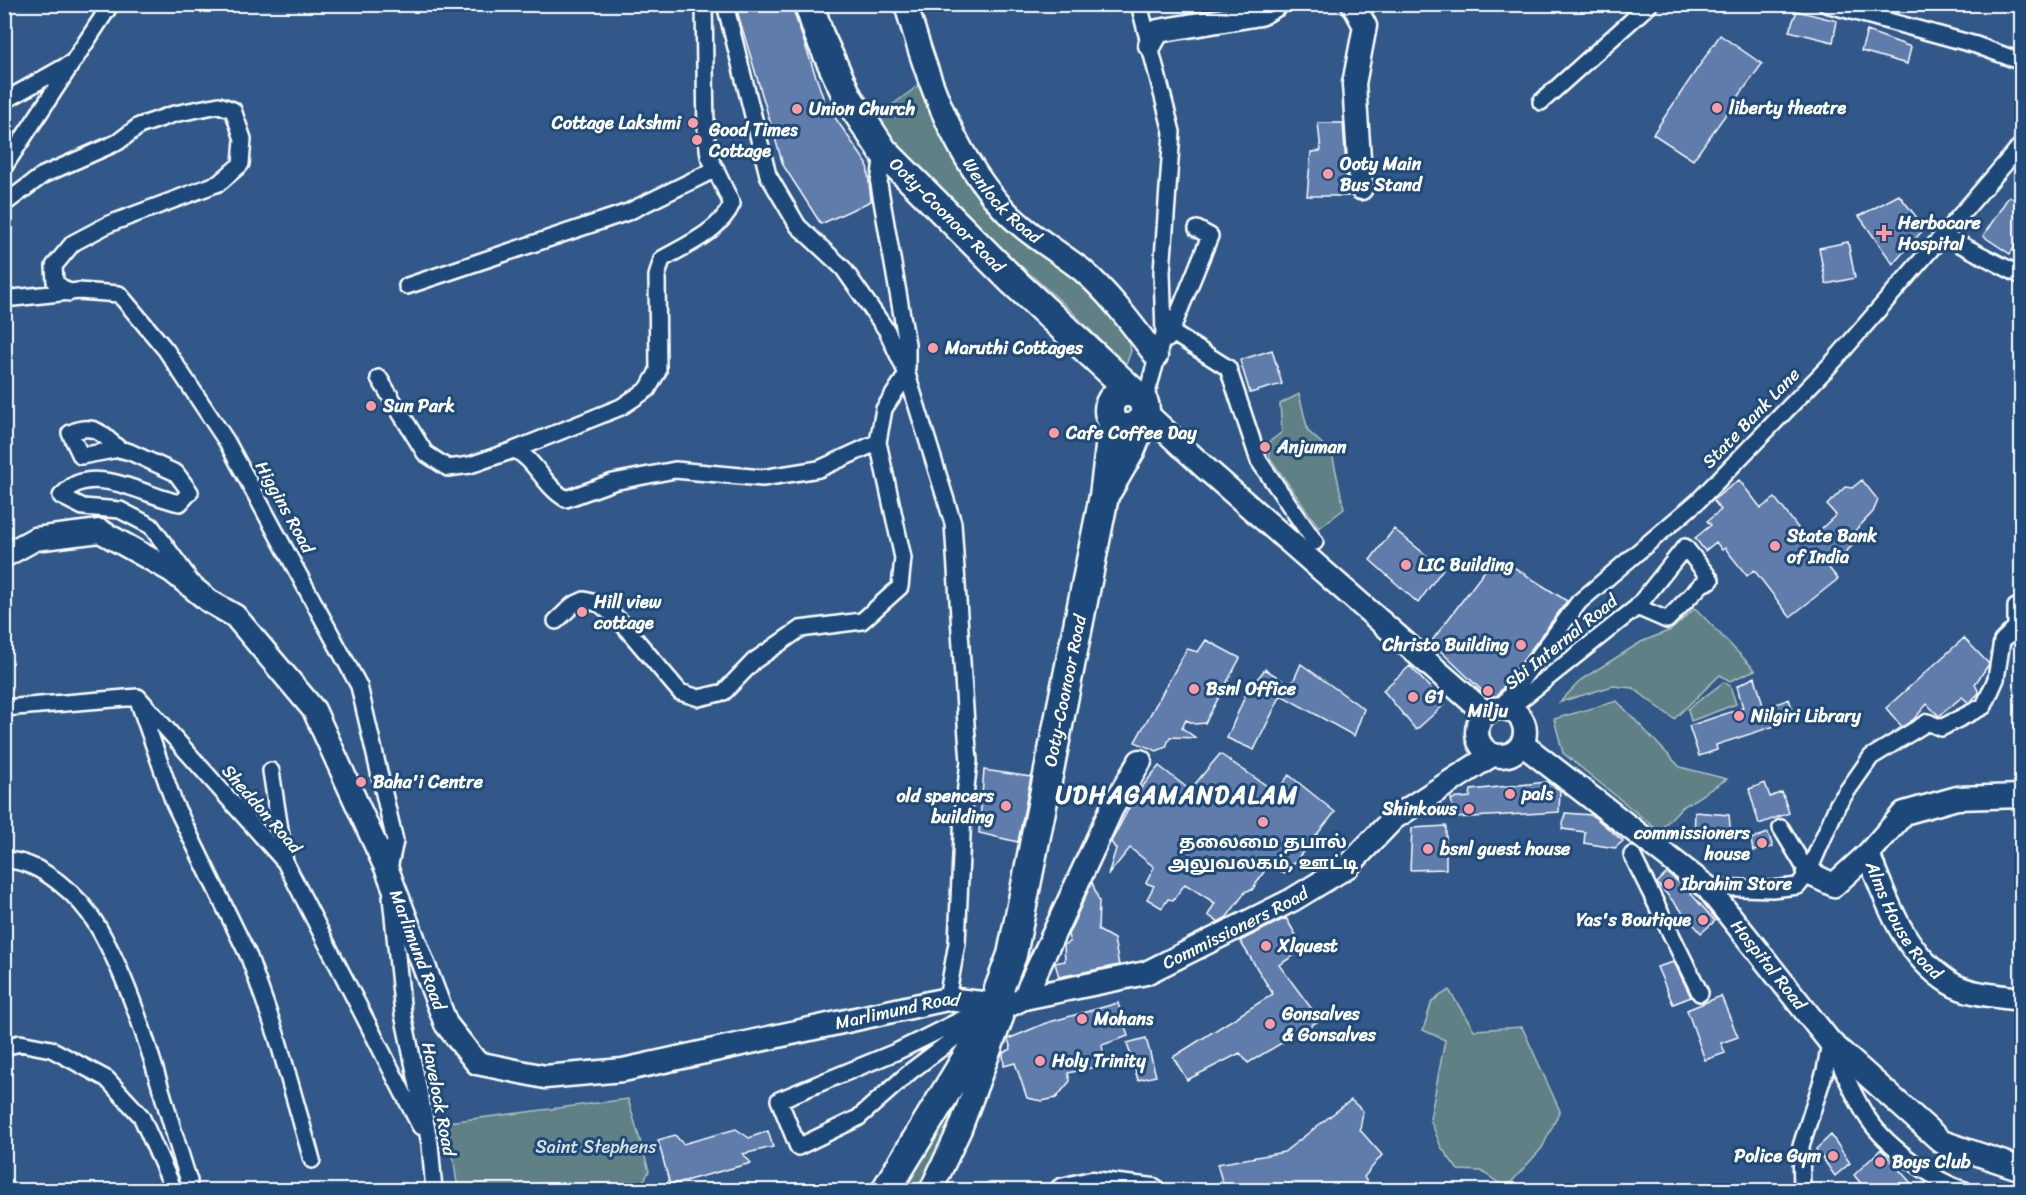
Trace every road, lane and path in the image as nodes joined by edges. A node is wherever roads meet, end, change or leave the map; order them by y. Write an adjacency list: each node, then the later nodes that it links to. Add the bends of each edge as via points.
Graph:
1 (111, 4): 12 (street)
2 (704, 4): 19 (street, via 706,132 709,156)
3 (724, 4): 30 (street, via 768,175 798,226 843,268 886,330)
4 (809, 4): 17 (highway, Ooty-Coonoor Road, via 848,98)
5 (906, 4): 29 (street, Wenlock Road, via 919,51 963,155 1000,206 1116,303)
6 (1139, 4): 11 (street)
7 (1277, 4): 11 (street, via 1260,14 1158,31)
8 (1353, 4): 20 (street, via 1365,26 1354,84)
9 (1650, 4): 15 (street)
10 (1826, 4): 13 (street, via 1976,45)
11 (1150, 45): 29 (street, via 1172,132 1162,272 1164,334)
12 (76, 61): 14 (street); 18 (street)
13 (2022, 62)
14 (4, 101)
15 (1541, 102)
16 (2022, 144): 23 (street, State Bank Lane)
17 (883, 151): 30 (street, via 879,184 907,344); 32 (highway, Ooty-Coonoor Road, via 1084,346)
18 (4, 167)
19 (716, 169): 25 (street, via 628,212); 35 (street, via 732,204 726,217 697,240 662,259 657,276 658,371 648,389 621,407)
20 (1361, 188)
21 (4, 204): 26 (street, via 43,175 118,142 139,126 219,105 233,110 243,139 241,164 219,183 109,224 73,243 54,266 55,282)
22 (1197, 229): 28 (street, via 1210,236)
23 (1944, 236): 24 (street); 44 (street, State Bank Lane, via 1834,361 1698,501 1579,602)
24 (2022, 276)
25 (407, 286)
26 (69, 292): 27 (street, Higgins Road); 55 (street, Higgins Road, via 119,294 166,350 227,442 359,686 395,842)
27 (4, 299)
28 (1171, 332): 29 (street); 36 (street, via 1228,368 1258,461)
29 (1156, 356): 32 (street)
30 (907, 374): 33 (street, via 884,409); 59 (street, via 953,523 966,712 969,761 957,943)
31 (379, 378): 35 (street, via 425,453 448,468)
32 (1131, 409): 44 (street); 61 (highway, Ooty-Coonoor Road, via 1104,496 1012,956)
33 (878, 442): 35 (street, via 819,469 762,478 675,470 613,482 566,499 552,492 523,454); 41 (street, via 903,558 900,587 862,621 800,628 754,661 724,692 699,698 680,692 620,621 600,604 584,600)
34 (118, 449): 38 (street, via 176,473 190,492 180,503 130,484 96,482 76,483 61,496 83,507 120,510 151,526)
35 (513, 450)
36 (1315, 542)
37 (4, 556): 38 (street, Marlimund Road, via 35,539 100,531 172,571)
38 (209, 601): 55 (street, Marlimund Road, via 235,616 314,710)
39 (2022, 604): 56 (street, via 2016,607 2016,627 2002,641 1996,679 1984,706 1941,728 1928,722 1870,757 1838,804)
40 (1637, 607): 40 (street, Sbi Internal Road, via 1685,547 1711,580 1702,584 1667,620); 44 (street, Sbi Internal Road)
41 (556, 621)
42 (138, 697): 43 (street); 54 (street, Sheddon Road); 65 (street, via 174,803 249,957 277,1037)
43 (4, 708)
44 (1498, 710): 45 (street, via 1518,713 1526,727); 46 (street, via 1476,729 1480,746)
45 (1522, 744): 46 (street, via 1504,756); 57 (street, Hospital Road)
46 (1492, 755): 61 (street, Commissioners Road, via 1394,818 1348,866 1292,900 1146,972)
47 (1140, 761): 61 (street)
48 (271, 771): 54 (street)
49 (2022, 796): 51 (street, via 1958,798 1904,813)
50 (1781, 828): 56 (street)
51 (1868, 854): 56 (street, Alms House Road, via 1834,885); 60 (street, Alms House Road, via 1894,918 1916,954 1951,984 1983,994)
52 (1632, 855): 58 (street)
53 (4, 860): 69 (street, via 34,867 81,904 98,926 123,977 189,1182)
54 (285, 862): 64 (street, Sheddon Road)
55 (388, 872): 59 (street, Marlimund Road, via 446,1024 477,1063 545,1077 623,1070); 64 (street, Havelock Road, via 403,1014)
56 (1808, 873): 57 (street, via 1798,886)
57 (1707, 887): 62 (street, Hospital Road)
58 (1700, 993)
59 (947, 999): 61 (street, Marlimund Road)
60 (2022, 999)
61 (998, 1006): 61 (street, via 911,1071 858,1118 798,1147 779,1100); 71 (highway, Ooty-Coonoor Road); 72 (street, via 960,1129)
62 (1830, 1041): 66 (street, Hospital Road, via 1942,1142); 67 (street, via 1869,1121); 75 (street, via 1825,1071 1801,1146)
63 (4, 1047): 68 (street, via 20,1043 51,1049 107,1079 141,1116)
64 (430, 1144): 70 (street, Havelock Road)
65 (312, 1160)
66 (2022, 1169)
67 (1932, 1175): 76 (street); 77 (street)
68 (174, 1191)
69 (187, 1191)
70 (434, 1191)
71 (885, 1191)
72 (931, 1191)
73 (1062, 1191): 74 (street, via 1092,1183)
74 (1154, 1191)
75 (1802, 1191)
76 (1948, 1191)
77 (1965, 1191)

